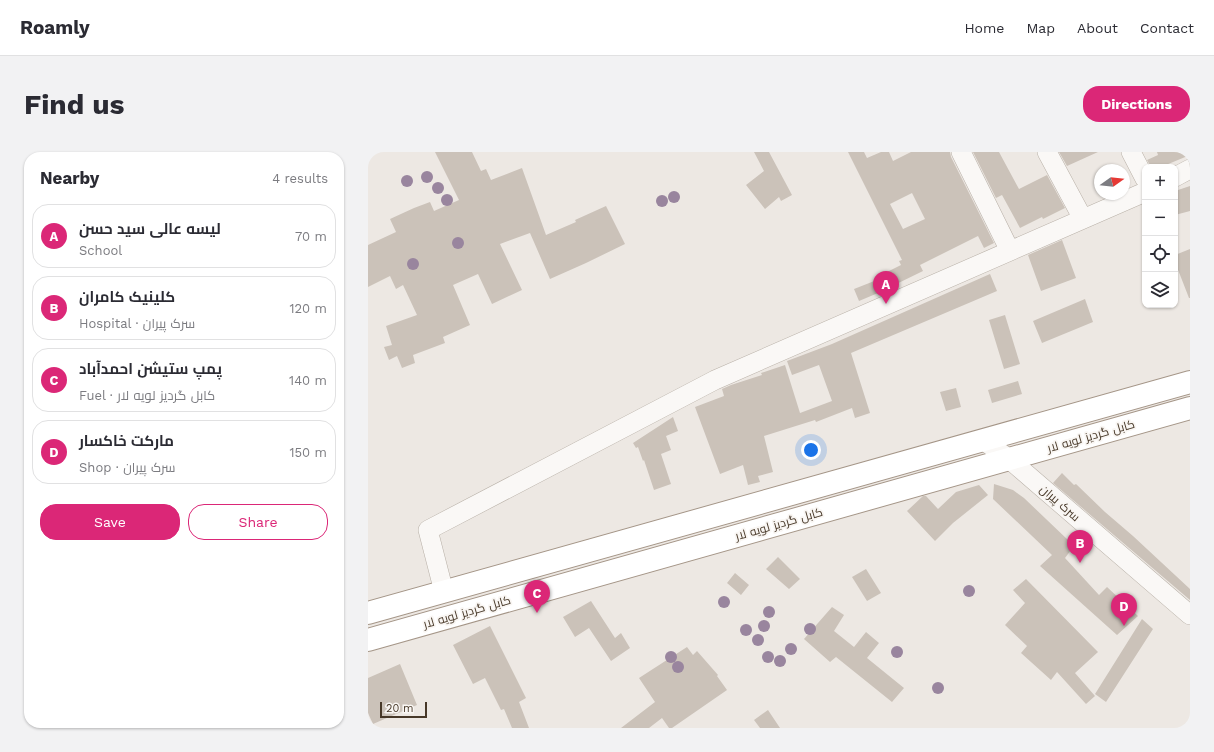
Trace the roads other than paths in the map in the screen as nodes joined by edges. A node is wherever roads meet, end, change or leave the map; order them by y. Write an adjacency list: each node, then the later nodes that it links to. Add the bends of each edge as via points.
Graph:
1 (961, 152): 9 (street)
2 (1047, 152): 8 (street)
3 (1131, 152): 5 (street)
4 (1190, 169): 6 (street)
5 (1142, 172)
6 (1178, 175)
7 (1142, 193): 8 (street)
8 (1083, 219): 9 (street)
9 (1010, 251): 14 (street, via 715,380 428,530)
10 (1190, 382): 12 (highway, کابل گردیز لویه لار)
11 (1190, 408): 13 (highway, کابل گردیز لویه لار)
12 (983, 440): 13 (street, سرک پیران); 14 (highway, کابل گردیز لویه لار)
13 (1009, 459): 16 (street, سرک پیران); 17 (highway, کابل گردیز لویه لار)
14 (444, 592): 15 (highway, کابل گردیز لویه لار)
15 (368, 613)
16 (1190, 615)
17 (368, 640)

